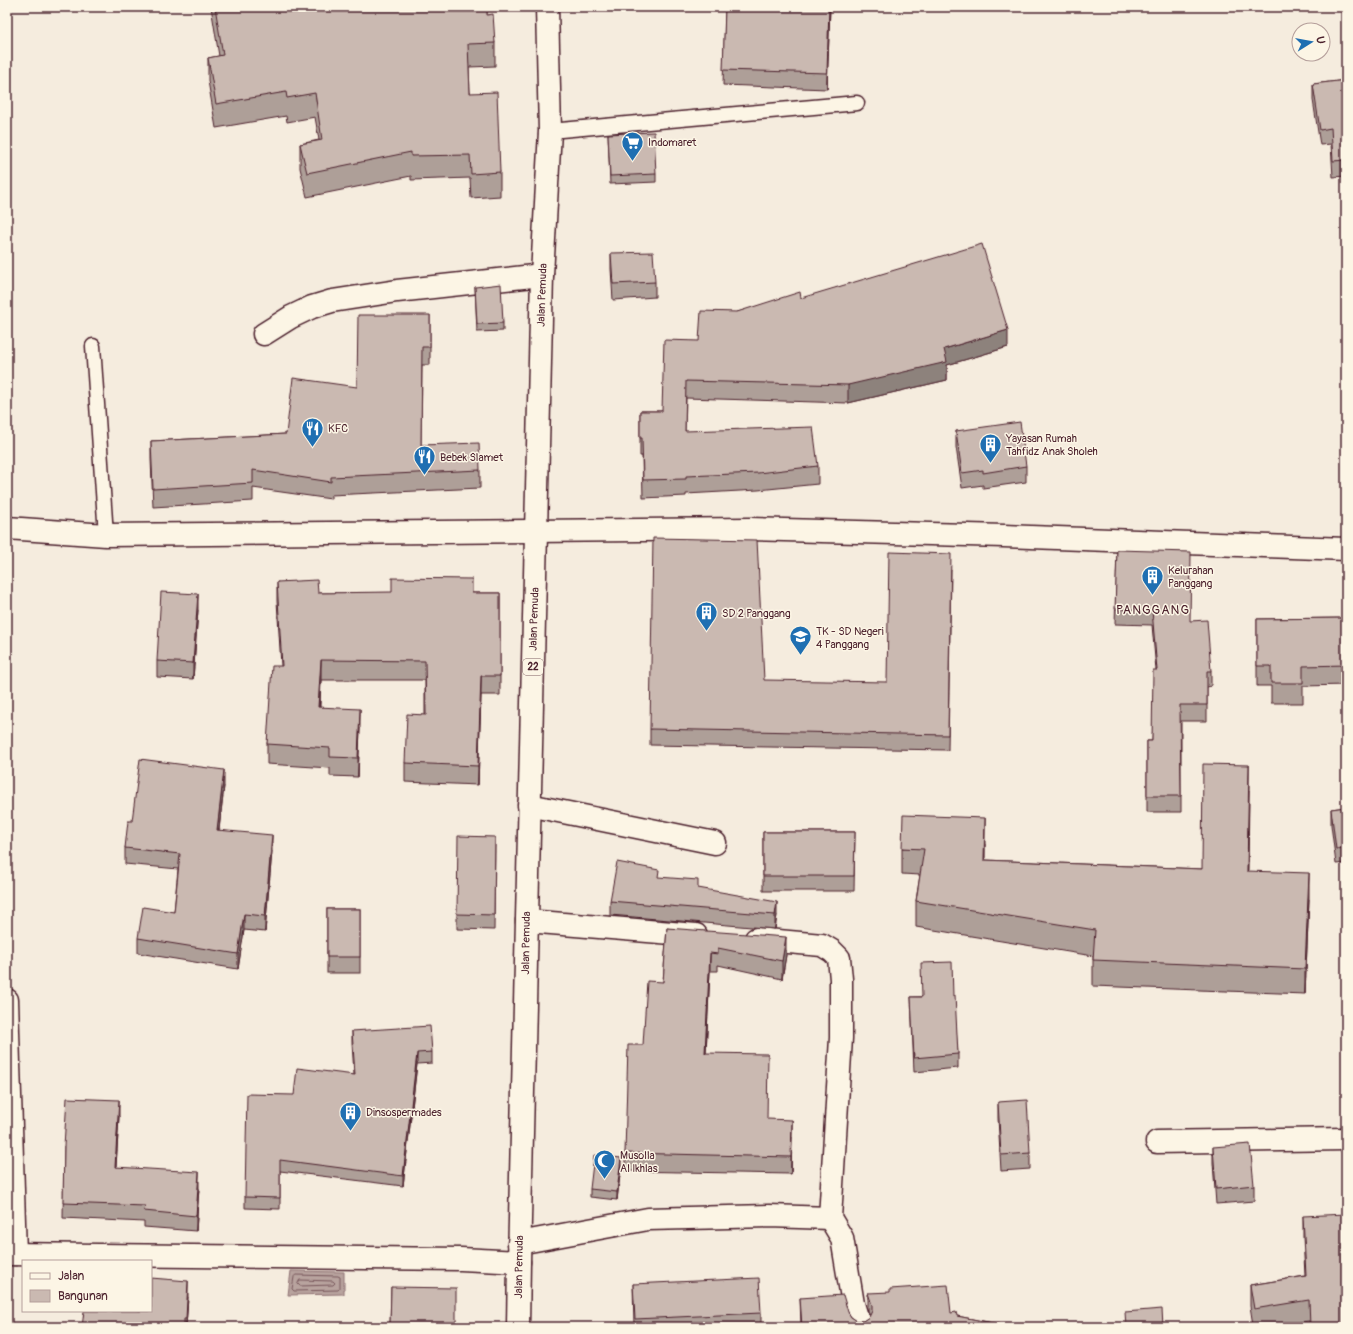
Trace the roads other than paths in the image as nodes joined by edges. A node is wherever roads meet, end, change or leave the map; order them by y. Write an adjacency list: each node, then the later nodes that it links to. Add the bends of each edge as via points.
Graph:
1 (547, 7): 3 (main road, Jalan Pemuda / 22)
2 (857, 103): 3 (lane)
3 (550, 131): 4 (main road, Jalan Pemuda / 22)
4 (542, 275): 5 (main road, via 332,301 291,317); 8 (main road, Jalan Pemuda / 22)
5 (264, 334)
6 (93, 346): 9 (lane)
7 (7, 528): 9 (main road)
8 (537, 530): 9 (main road); 10 (main road, via 750,529); 11 (main road, Jalan Pemuda / 22)
9 (106, 534)
10 (1346, 549)
11 (529, 805): 12 (main road); 13 (main road, Jalan Pemuda / 22)
12 (715, 844)
13 (527, 921): 14 (main road); 20 (main road, Jalan Pemuda / 22)
14 (713, 936)
15 (736, 938): 19 (main road, via 822,944 839,958 841,1038)
16 (7, 1000): 21 (main road)
17 (1346, 1139): 18 (main road)
18 (1157, 1142)
19 (830, 1218): 20 (main road, via 770,1216 648,1220); 23 (main road, via 842,1238 853,1304)
20 (519, 1253): 21 (main road, via 461,1259); 22 (main road, Jalan Pemuda / 22)
21 (11, 1254)
22 (518, 1327)
23 (860, 1327)

